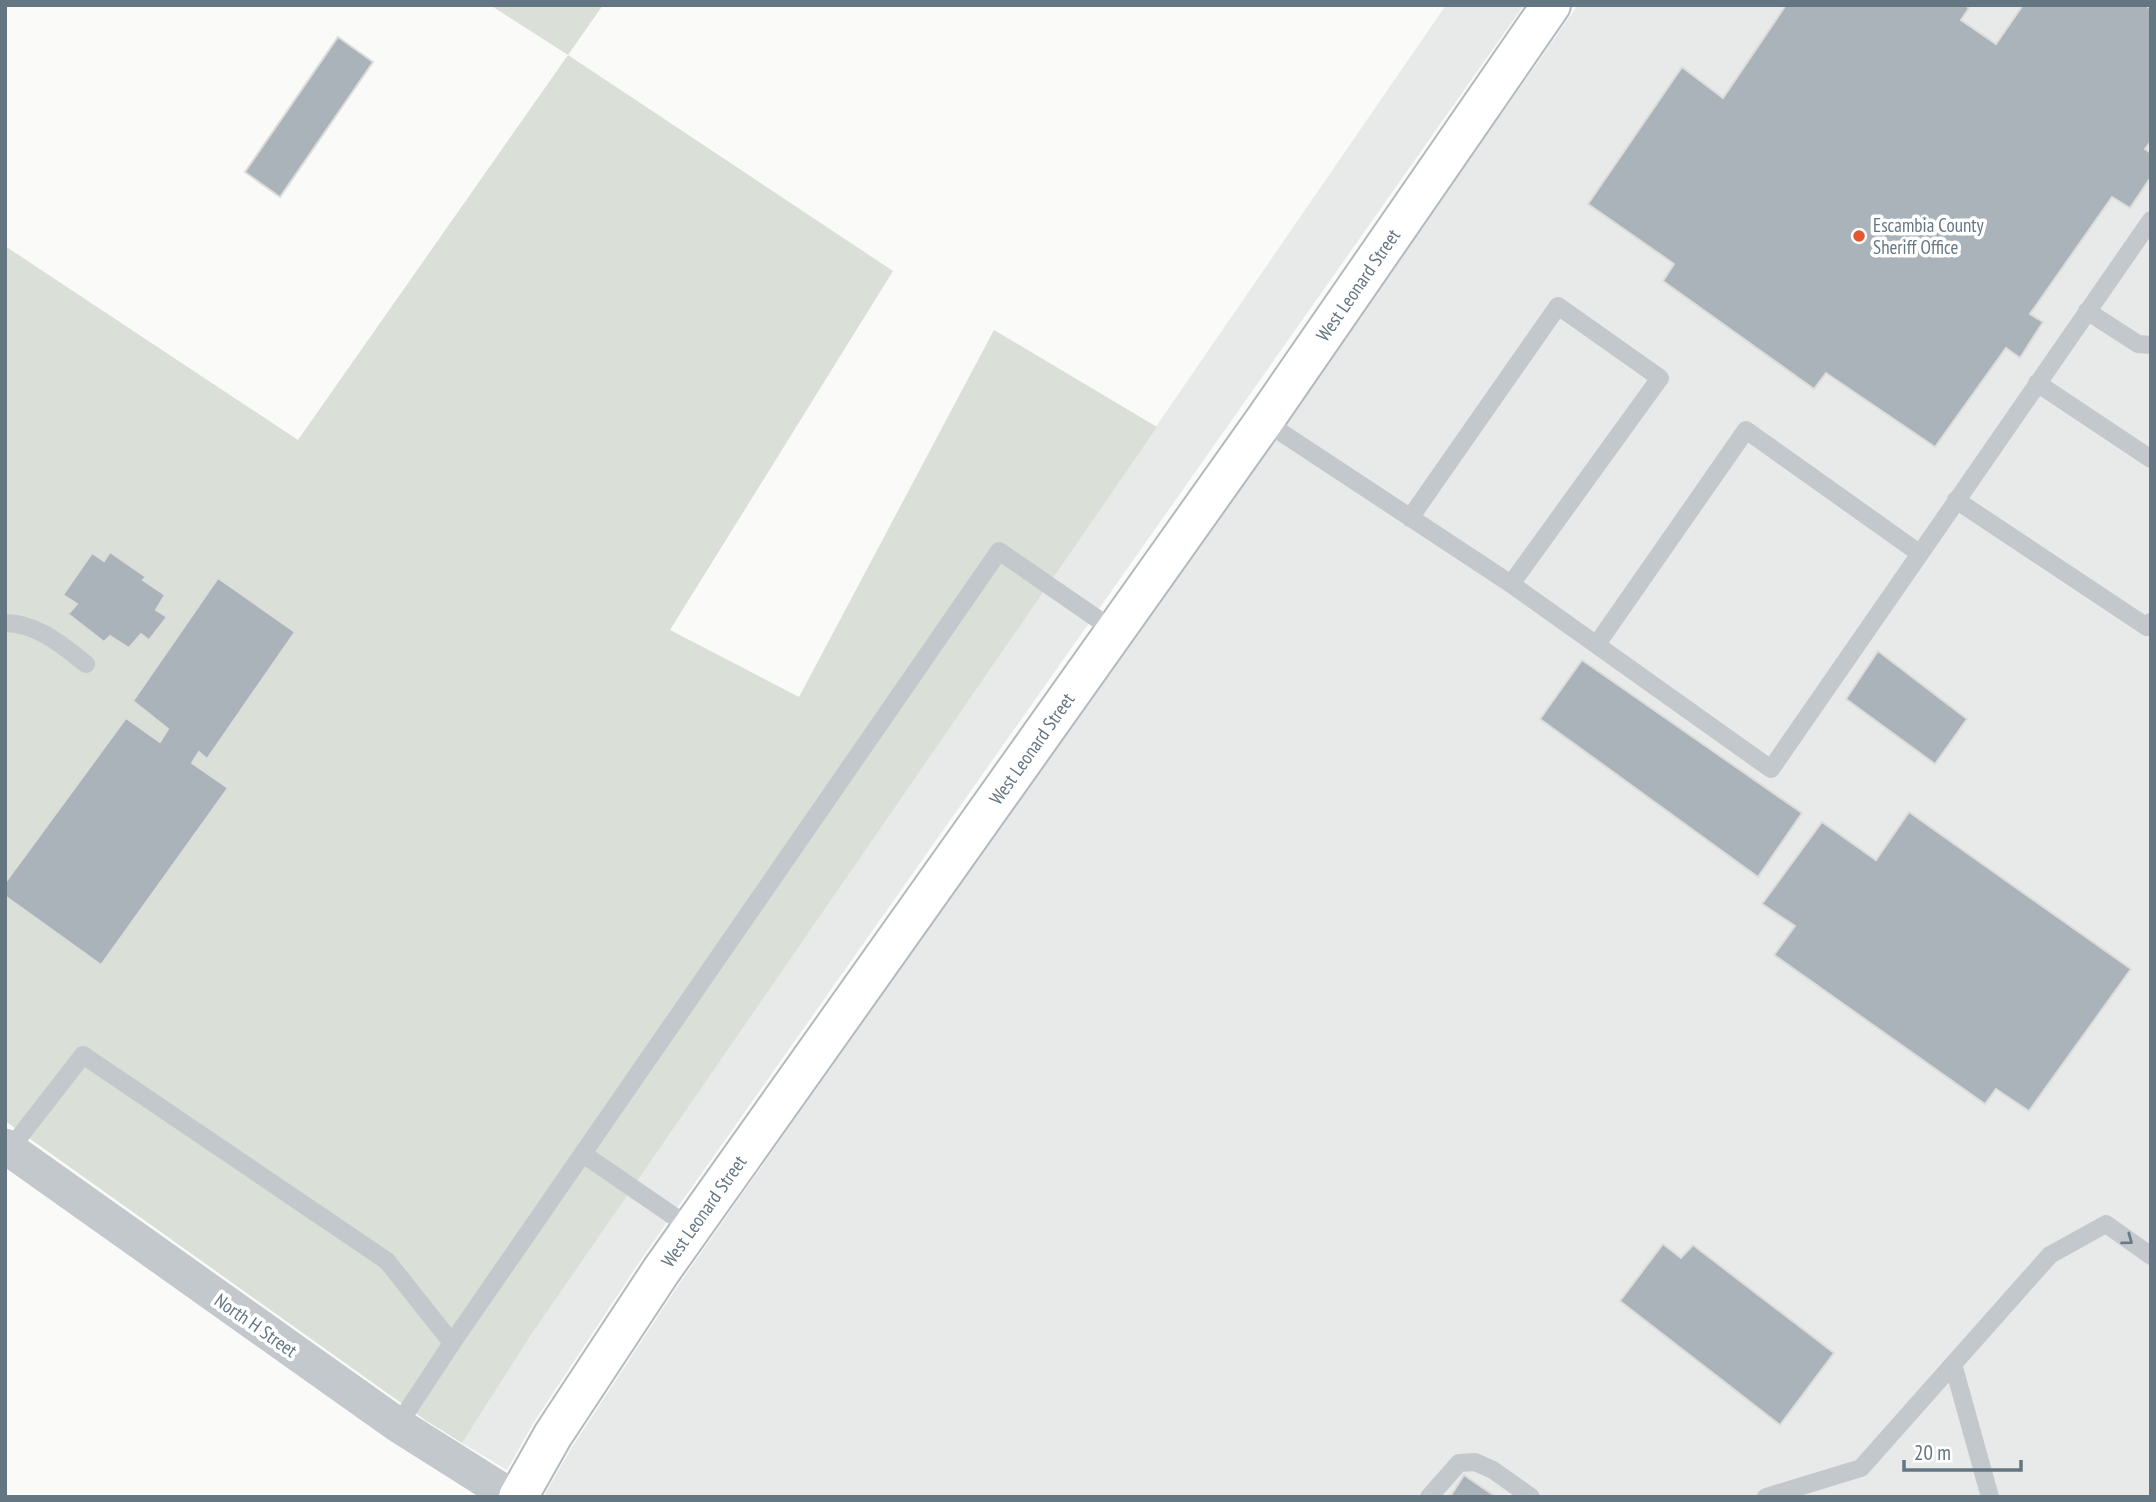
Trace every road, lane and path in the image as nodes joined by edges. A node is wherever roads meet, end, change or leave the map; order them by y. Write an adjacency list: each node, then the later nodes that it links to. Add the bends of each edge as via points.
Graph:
1 (1551, 5): 6 (street, West Leonard Street)
2 (2151, 220): 3 (lane)
3 (2087, 310): 4 (lane, via 2138,344); 5 (lane)
4 (2151, 345)
5 (2037, 383): 7 (lane); 8 (lane)
6 (1264, 421): 9 (lane); 14 (street, West Leonard Street)
7 (2151, 459)
8 (1956, 500): 10 (lane); 12 (lane, via 2147,627)
9 (1410, 518): 11 (lane); 11 (lane, via 1559,306 1660,378)
10 (1919, 554): 15 (lane, via 1746,430); 15 (lane, via 1771,769)
11 (1511, 584): 15 (lane)
12 (2151, 622)
13 (5, 623): 16 (lane, via 52,637)
14 (1115, 631): 18 (lane, via 999,551); 19 (street, West Leonard Street)
15 (1597, 644)
16 (86, 664)
17 (7, 1150): 21 (lane, via 83,1055 387,1261); 23 (street, North H Street)
18 (583, 1154): 19 (lane); 21 (lane)
19 (691, 1228): 25 (street, West Leonard Street, via 553,1435)
20 (2151, 1256): 22 (lane, one-way to 20, via 2050,1255 2106,1224)
21 (452, 1343): 23 (lane)
22 (1953, 1364): 28 (lane, via 1861,1468); 29 (lane)
23 (398, 1425): 24 (street, North H Street)
24 (512, 1497)
25 (518, 1497)
26 (1429, 1497): 27 (lane, via 1459,1463 1475,1462)
27 (1531, 1497)
28 (1766, 1497)
29 (1990, 1497)

